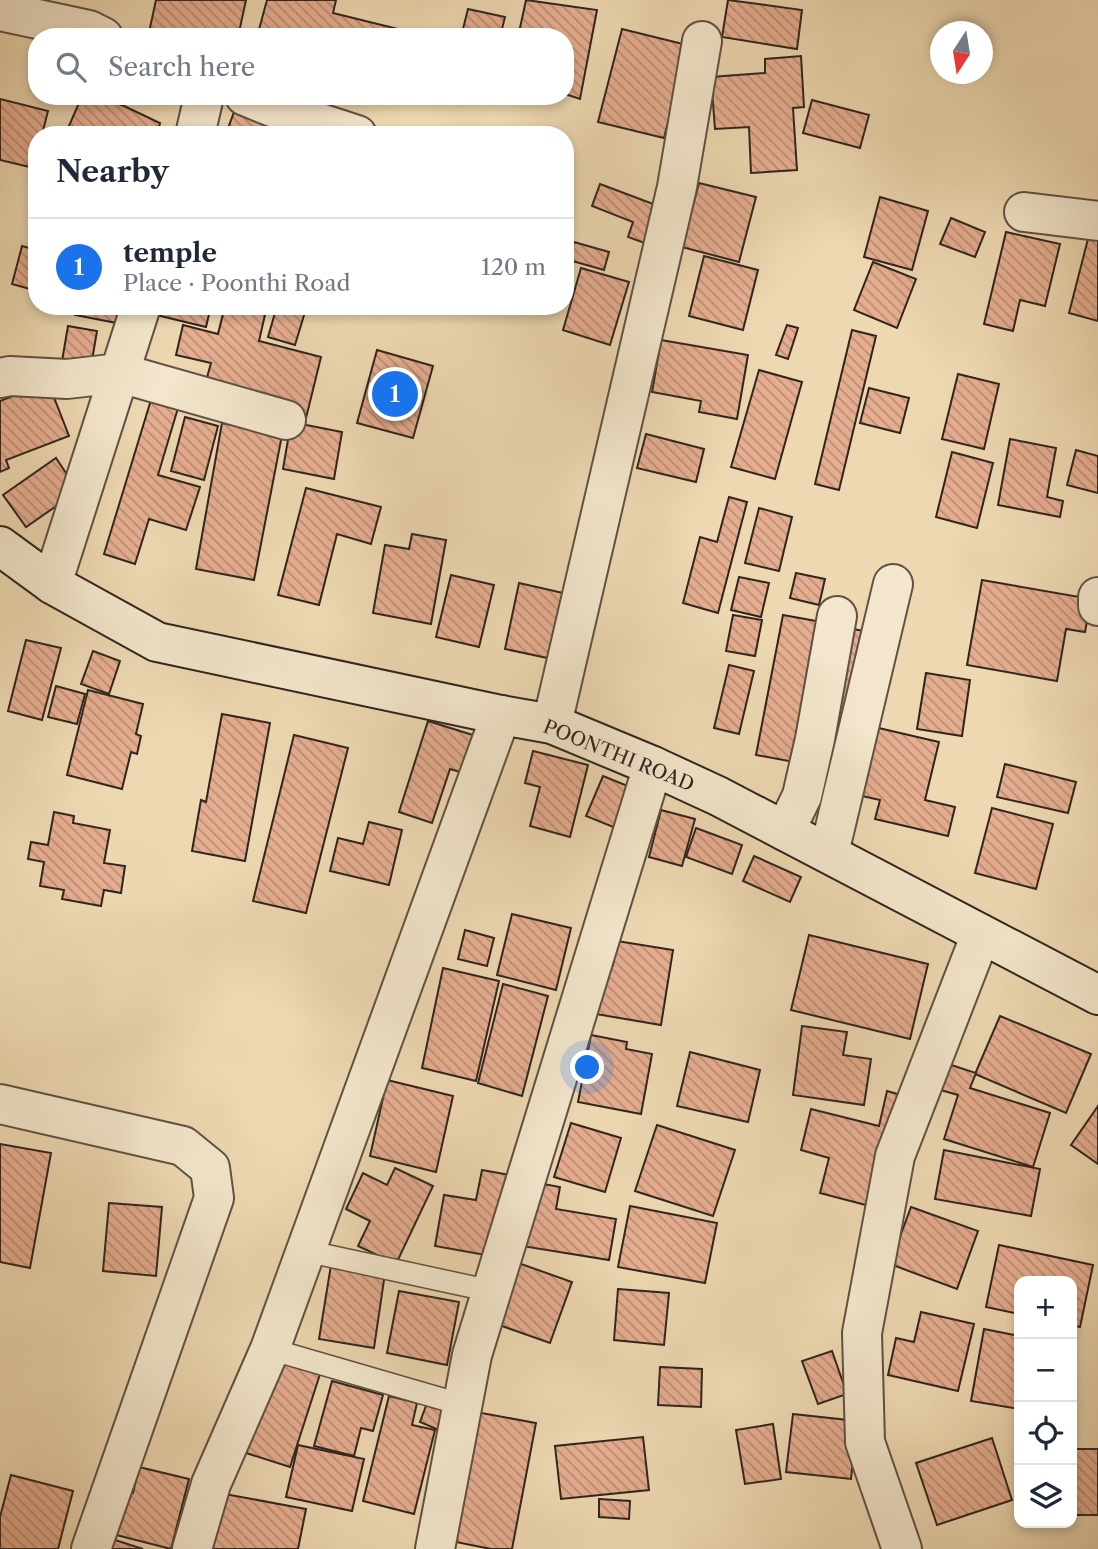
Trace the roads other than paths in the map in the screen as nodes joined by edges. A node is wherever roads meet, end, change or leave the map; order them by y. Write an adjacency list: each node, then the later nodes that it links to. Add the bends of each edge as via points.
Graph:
1 (0, 10): 2 (street)
2 (80, 28)
3 (702, 41): 21 (street, via 677,187)
4 (202, 105): 6 (street)
5 (267, 105): 7 (street)
6 (197, 126)
7 (329, 126)
8 (1024, 212): 9 (street)
9 (1098, 221)
10 (138, 315): 11 (street)
11 (120, 373): 12 (street, via 67,379); 13 (street); 15 (street)
12 (0, 378)
13 (286, 421)
14 (0, 546): 15 (street, POONTHI ROAD)
15 (52, 584): 20 (street, POONTHI ROAD, via 157,642)
16 (892, 584): 24 (street)
17 (1098, 597): 18 (street)
18 (1098, 606)
19 (837, 616): 23 (street, via 802,796)
20 (500, 715): 21 (street, POONTHI ROAD); 28 (street)
21 (552, 724): 22 (street, POONTHI ROAD)
22 (653, 766): 23 (street, POONTHI ROAD); 29 (street)
23 (785, 831): 24 (street, POONTHI ROAD)
24 (829, 853): 25 (street, POONTHI ROAD)
25 (981, 934): 26 (street, POONTHI ROAD); 35 (street, via 895,1156 862,1333 865,1442)
26 (1098, 995)
27 (0, 1104): 32 (street, via 183,1146 210,1167 214,1198)
28 (306, 1251): 29 (lane); 30 (street)
29 (491, 1291): 31 (street)
30 (270, 1349): 31 (lane); 33 (street, via 211,1485)
31 (463, 1405): 34 (street)
32 (91, 1549)
33 (192, 1549)
34 (435, 1549)
35 (902, 1549)

